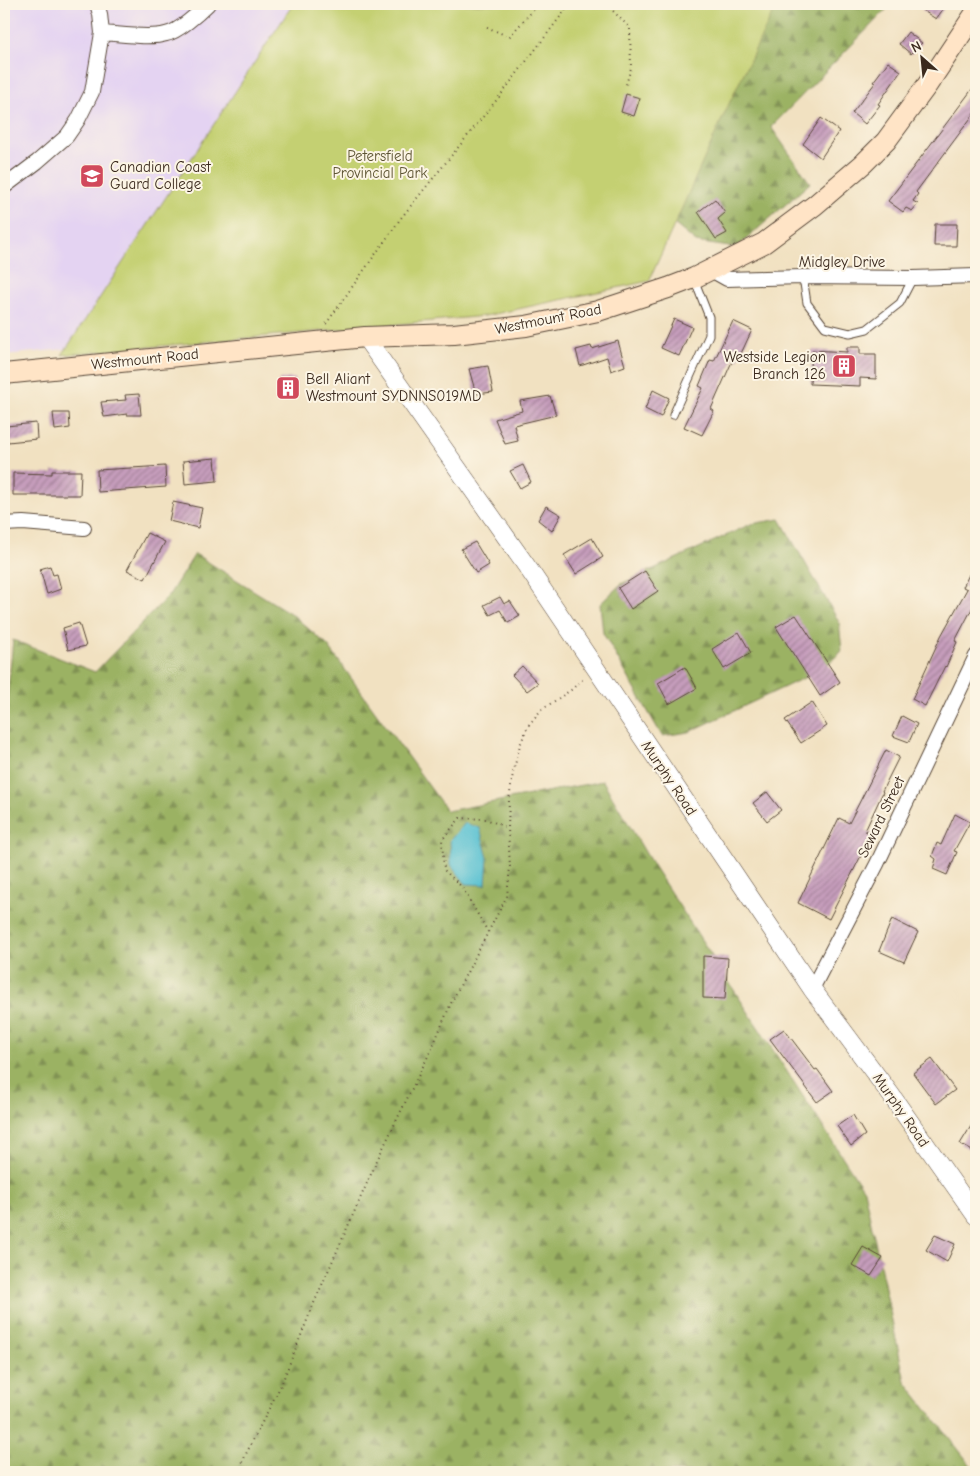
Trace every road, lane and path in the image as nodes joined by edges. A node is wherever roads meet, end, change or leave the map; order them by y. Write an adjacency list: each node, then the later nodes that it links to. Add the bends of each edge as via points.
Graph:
1 (97, 4): 8 (street)
2 (208, 4): 8 (street, via 167,34)
3 (544, 4): 7 (path, via 534,8 509,37)
4 (570, 4): 17 (path, via 401,218)
5 (606, 4): 9 (path, via 630,28 631,68)
6 (976, 12): 12 (main road, Westmount Road, via 886,141 863,164 764,243)
7 (487, 27)
8 (102, 33): 11 (street, via 92,92 78,120 67,136)
9 (625, 88)
10 (4, 169): 11 (lane)
11 (7, 185)
12 (703, 274): 14 (street, Midgley Drive, via 727,279); 16 (main road, Westmount Road, via 598,310 526,326 454,334); 19 (lane, via 709,335)
13 (976, 276): 15 (street, Midgley Drive)
14 (803, 278): 15 (street, Midgley Drive); 15 (lane, via 807,303 825,327 850,333 866,329 900,303)
15 (913, 278)
16 (365, 336): 17 (main road, Westmount Road); 23 (street, Murphy Road)
17 (313, 342): 18 (main road, Westmount Road)
18 (4, 374)
19 (672, 415)
20 (4, 524): 21 (street)
21 (84, 528)
22 (976, 656): 26 (street, Seward Street, via 877,864)
23 (594, 668): 24 (path, via 571,690 541,710 528,726 513,774); 26 (street, Murphy Road)
24 (508, 828): 25 (path, via 510,867 507,896); 25 (path, via 486,819 460,818 442,840 444,870 462,888)
25 (488, 932): 28 (path, via 379,1156 281,1385)
26 (812, 989): 27 (street, Murphy Road)
27 (976, 1216)
28 (239, 1472)

